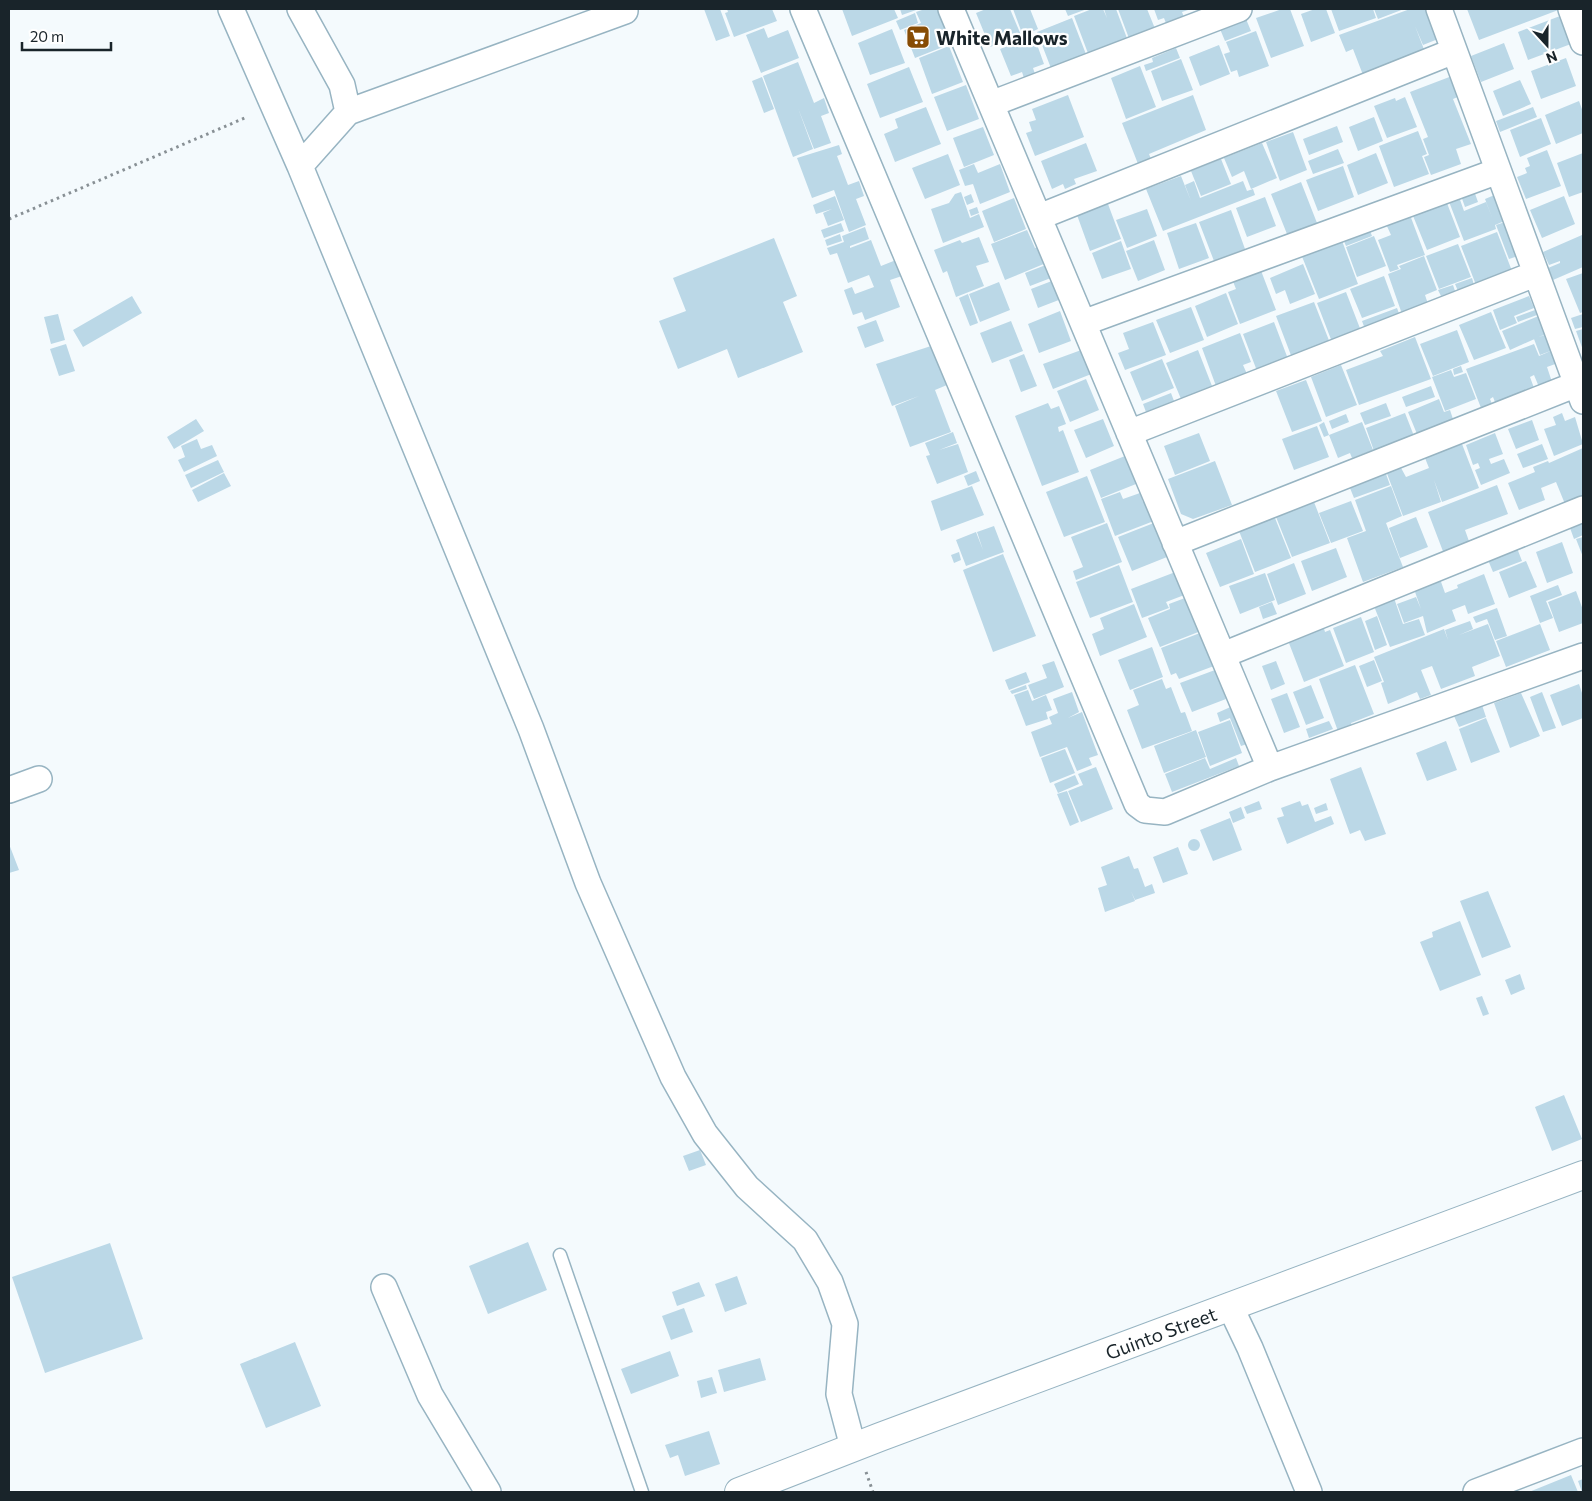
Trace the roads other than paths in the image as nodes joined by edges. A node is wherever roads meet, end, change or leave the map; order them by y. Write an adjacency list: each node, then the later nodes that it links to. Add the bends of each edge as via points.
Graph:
1 (230, 9): 13 (street)
2 (300, 9): 12 (street, via 342,85)
3 (804, 9): 24 (street, via 1137,804 1144,810 1165,812)
4 (951, 9): 11 (street)
5 (1239, 9): 11 (street)
6 (1439, 9): 10 (street)
7 (1571, 9): 9 (street)
8 (625, 11): 12 (street)
9 (1583, 42)
10 (1454, 51): 14 (street); 15 (street)
11 (991, 104): 15 (street)
12 (348, 112): 13 (street)
13 (300, 166): 31 (street, via 532,729 588,883 673,1077 705,1134 747,1187 805,1240 830,1282 845,1324 839,1394)
14 (1498, 171): 16 (street); 17 (street)
15 (1039, 218): 17 (street)
16 (1535, 274): 18 (street); 19 (street)
17 (1083, 323): 19 (street)
18 (1580, 393): 21 (street)
19 (1129, 433): 21 (street)
20 (1583, 510): 22 (street)
21 (1175, 543): 22 (street)
22 (1223, 655): 24 (street)
23 (1583, 656): 24 (street)
24 (1270, 768)
25 (39, 779): 26 (street)
26 (9, 790)
27 (1583, 1175): 30 (street, Guinto Street)
28 (560, 1255): 35 (lane)
29 (384, 1287): 34 (street, via 430,1395)
30 (1230, 1306): 31 (street, Guinto Street); 37 (street)
31 (853, 1447): 36 (street, Guinto Street)
32 (1583, 1451): 33 (street)
33 (1505, 1486): 38 (street)
34 (488, 1492)
35 (642, 1492)
36 (738, 1492)
37 (1309, 1492)
38 (1476, 1492)

